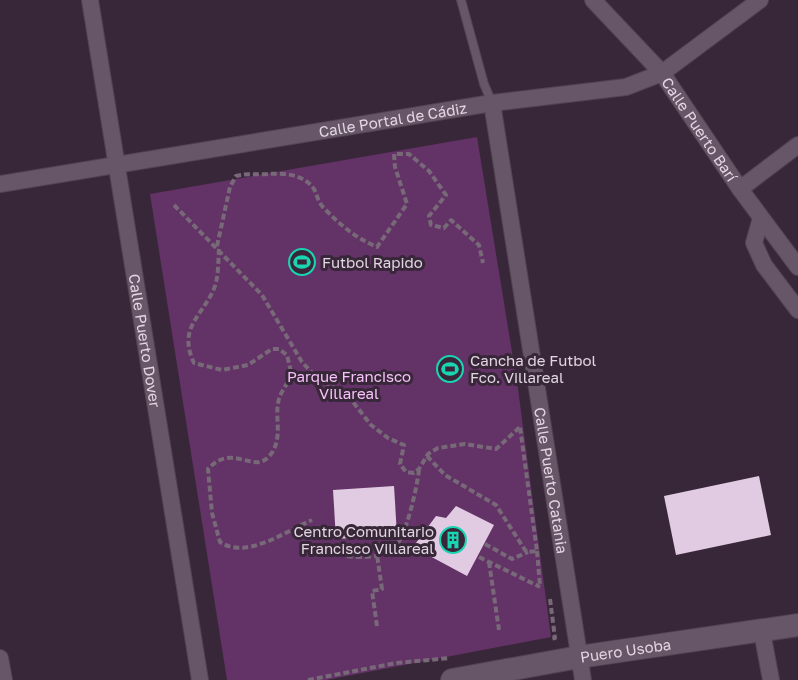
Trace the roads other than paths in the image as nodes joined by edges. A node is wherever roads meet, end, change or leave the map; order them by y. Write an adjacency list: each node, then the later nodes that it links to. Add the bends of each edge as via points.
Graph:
1 (90, 0): 8 (street, Calle Puerto Dover)
2 (460, 0): 6 (lane)
3 (593, 0): 5 (street, Calle Puerto Barí)
4 (760, 0): 5 (street, Calle Portal de Cádiz)
5 (662, 73): 6 (street, Calle Portal de Cádiz, via 626,87); 10 (street, Calle Puerto Barí)
6 (492, 103): 8 (street, Calle Portal de Cádiz); 16 (street, Calle Puerto Catania)
7 (798, 146): 10 (street)
8 (117, 162): 9 (street, Calle Portal de Cádiz); 19 (street, Calle Puerto Dover)
9 (0, 184)
10 (740, 189): 11 (street, Calle Puerto Barí)
11 (761, 218): 12 (street, Calle Puerto Barí); 13 (street, via 754,243 764,265)
12 (798, 267)
13 (798, 310)
14 (798, 625): 15 (street, Puero Usoba)
15 (762, 632): 16 (street, Puero Usoba); 22 (street)
16 (579, 657): 20 (street, Puero Usoba); 21 (street, Calle Puerto Catania)
17 (0, 658): 18 (street)
18 (4, 680)
19 (200, 680)
20 (452, 680)
21 (583, 680)
22 (771, 680)

